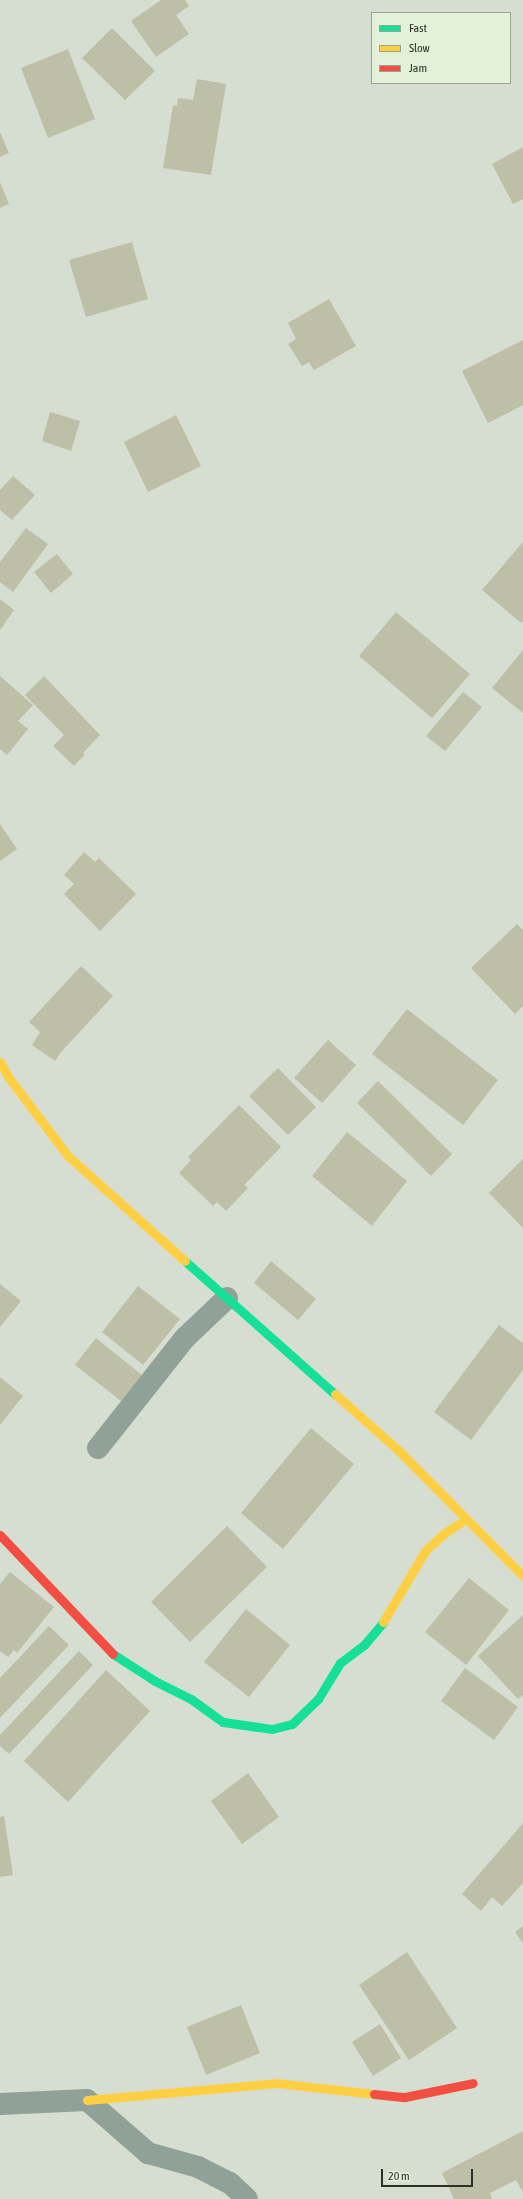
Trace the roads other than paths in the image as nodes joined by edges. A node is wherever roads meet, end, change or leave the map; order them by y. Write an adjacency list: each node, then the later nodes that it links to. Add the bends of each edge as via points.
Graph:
1 (0, 1062): 2 (street, via 9,1078 68,1156)
2 (227, 1298): 3 (street, via 185,1338); 4 (street, via 398,1450)
3 (98, 1448)
4 (466, 1519): 5 (street, via 425,1551 386,1618 364,1645 340,1663 318,1699 292,1724 272,1729 223,1722 191,1699 155,1681 114,1654); 6 (street)
5 (0, 1534)
6 (523, 1576)
7 (473, 2083): 8 (street, via 405,2097 276,2083)
8 (87, 2100): 9 (street); 10 (street, via 148,2153 198,2167 230,2183)
9 (0, 2104)
10 (248, 2199)

